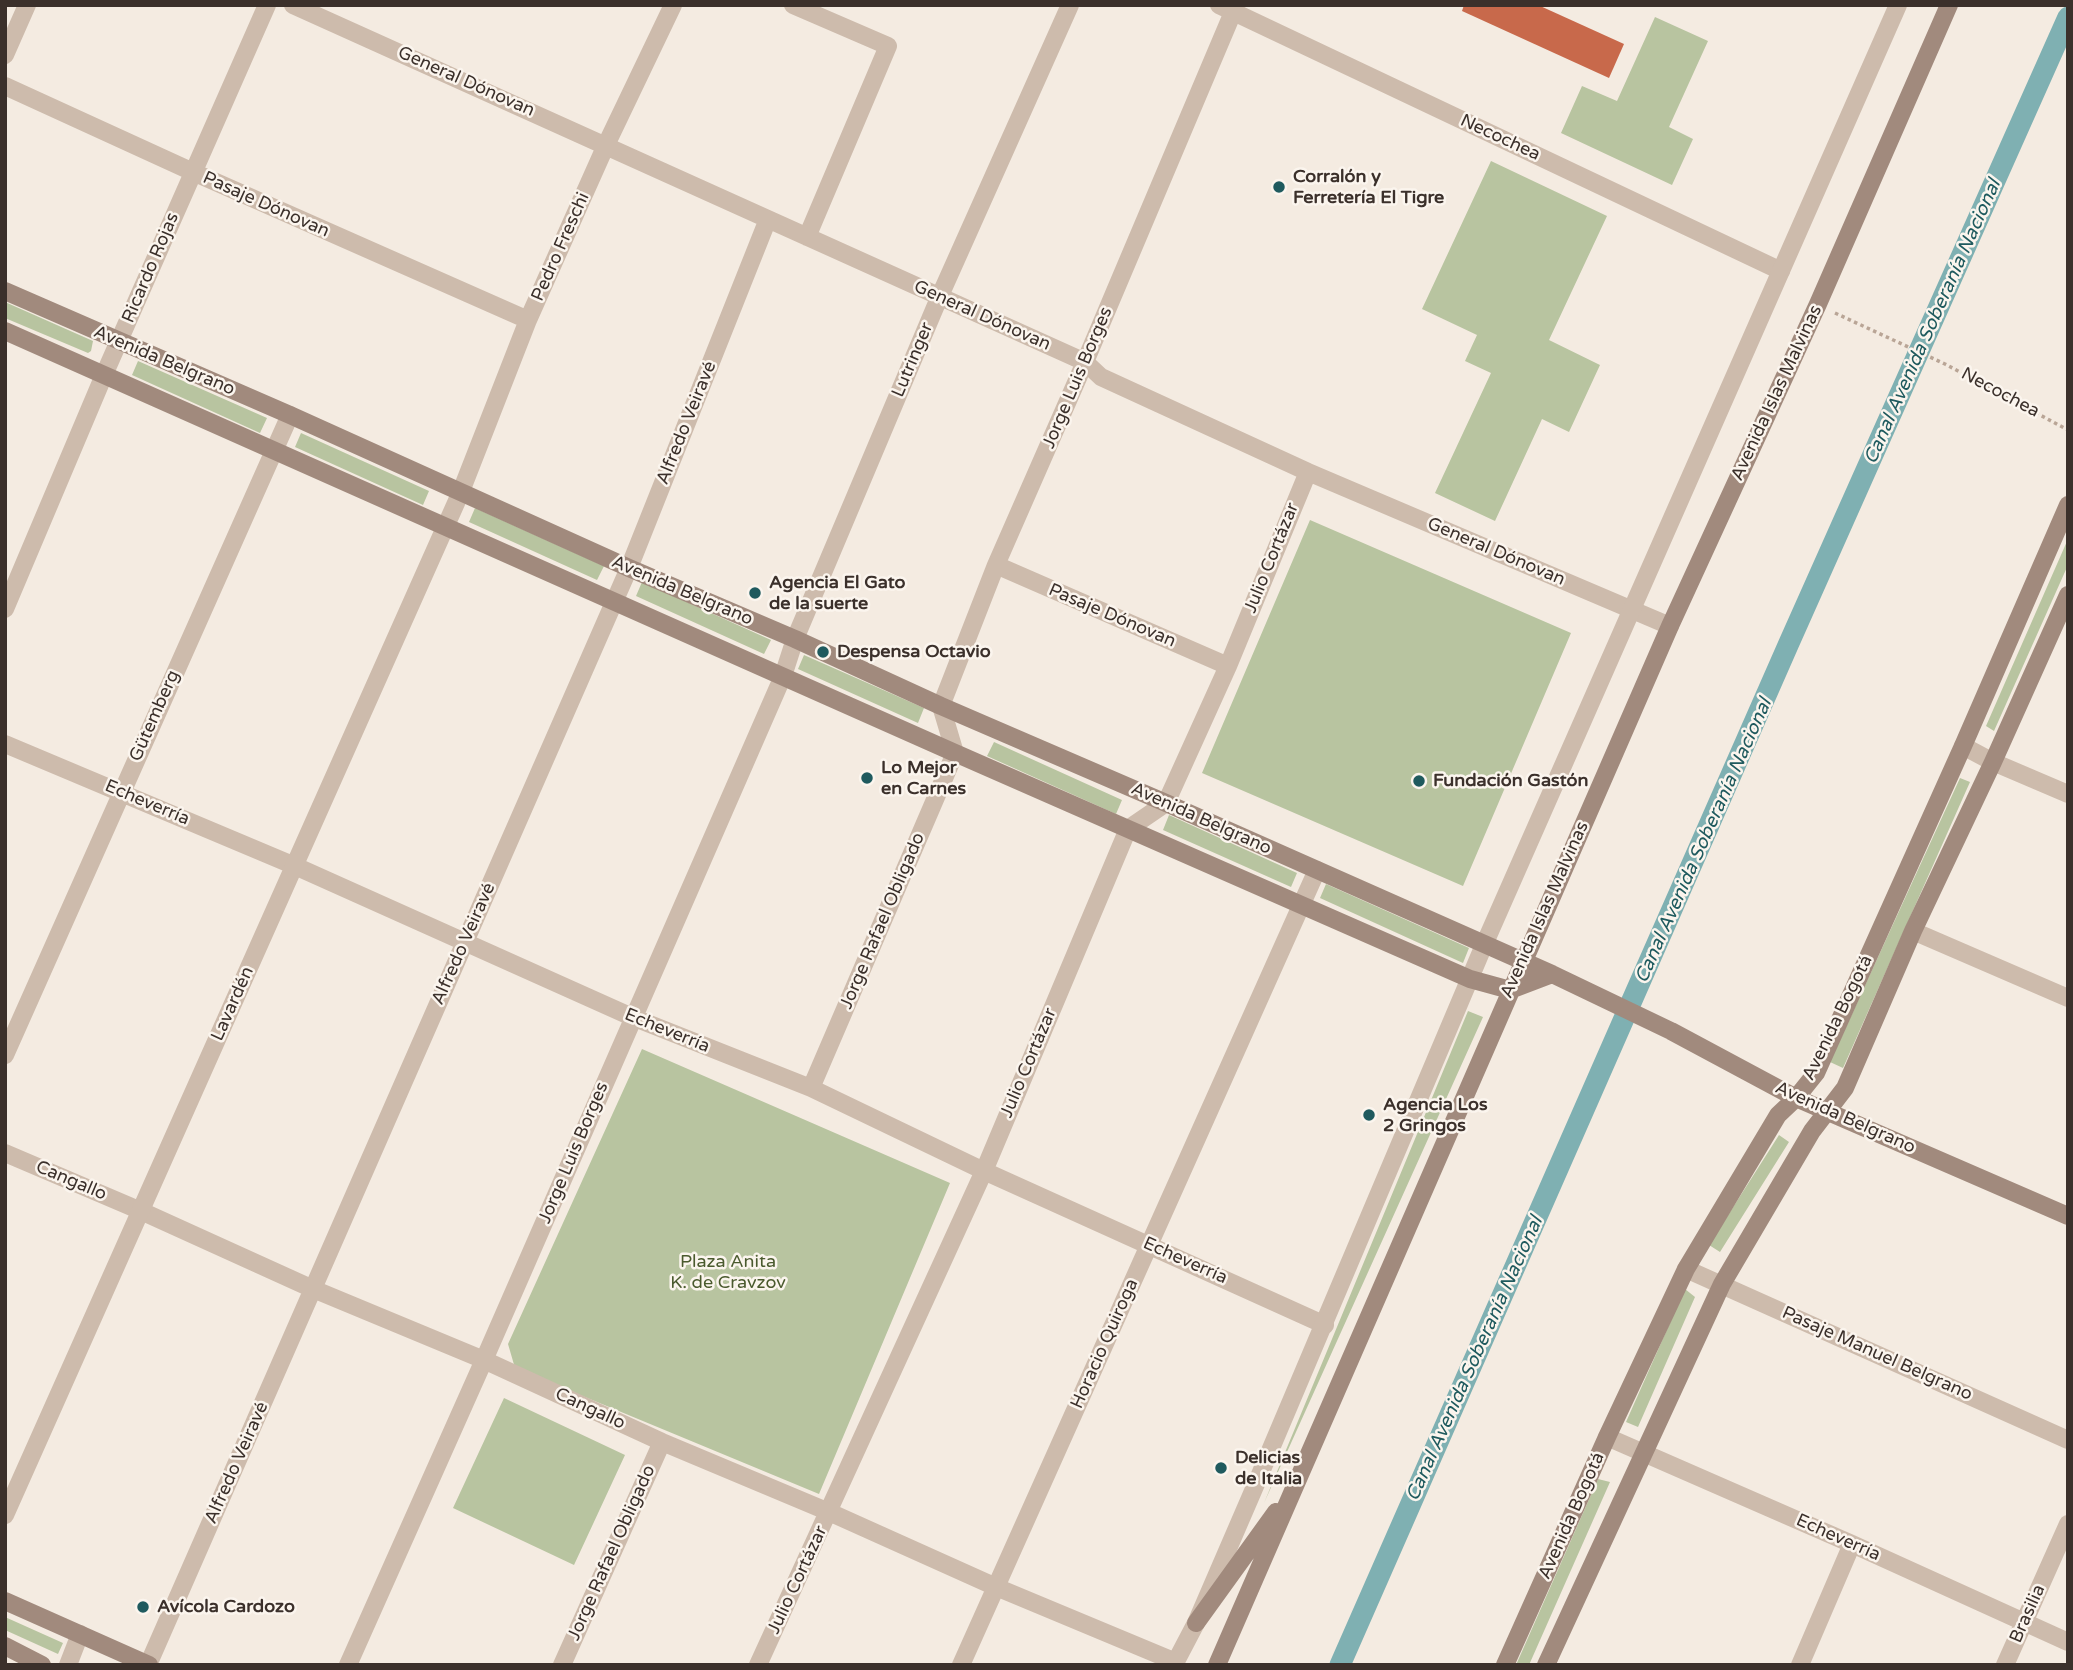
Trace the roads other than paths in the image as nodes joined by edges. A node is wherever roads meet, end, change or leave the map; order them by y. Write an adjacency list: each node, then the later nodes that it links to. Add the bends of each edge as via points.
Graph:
1 (27, 5): 11 (street)
2 (267, 5): 14 (street, Ricardo Rojas)
3 (293, 5): 10 (street, General Dónovan)
4 (673, 5): 13 (street, Pedro Freschi)
5 (793, 5): 16 (street, via 888,46)
6 (1070, 5): 19 (street, Lutringer)
7 (1898, 5): 17 (street)
8 (1949, 5): 37 (main road, Avenida Islas Malvinas)
9 (1229, 7): 17 (street, Necochea); 23 (street, Jorge Luis Borges)
10 (332, 13): 13 (street, General Dónovan)
11 (5, 55)
12 (5, 86): 14 (street, Pasaje Dónovan)
13 (606, 145): 15 (street, General Dónovan); 20 (street, Pedro Freschi)
14 (192, 172): 20 (street, Pasaje Dónovan); 22 (street, Ricardo Rojas)
15 (768, 219): 16 (street, General Dónovan); 32 (street, Alfredo Veiravé)
16 (807, 237): 19 (street, General Dónovan)
17 (1781, 271): 36 (street)
18 (5, 291): 22 (main road, Avenida Belgrano)
19 (939, 298): 23 (street, General Dónovan); 38 (street, Lutringer)
20 (528, 320): 28 (street, Pedro Freschi)
21 (5, 331): 24 (main road, Avenida Belgrano)
22 (119, 341): 24 (street, Ricardo Rojas); 25 (main road, Avenida Belgrano)
23 (1085, 362): 27 (street, General Dónovan, via 1101,377); 31 (street, Jorge Luis Borges)
24 (104, 374): 26 (main road, Avenida Belgrano); 35 (street, Ricardo Rojas)
25 (290, 415): 26 (street, Gütemberg); 28 (main road, Avenida Belgrano)
26 (274, 452): 30 (main road, Avenida Belgrano); 46 (street, Gütemberg)
27 (1308, 472): 36 (street, General Dónovan); 39 (street, Julio Cortázar)
28 (460, 494): 30 (street, Lavardén); 32 (main road, Avenida Belgrano)
29 (2068, 505): 43 (main road, Avenida Bogotá)
30 (446, 527): 34 (main road, Avenida Belgrano); 50 (street, Lavardén)
31 (996, 565): 39 (street, Pasaje Dónovan); 41 (street, Jorge Luis Borges)
32 (629, 568): 34 (street, Alfredo Veiravé); 38 (main road, Avenida Belgrano)
33 (2068, 595): 45 (main road, Avenida Bogotá)
34 (614, 602): 40 (main road, Avenida Belgrano); 54 (street, Alfredo Veiravé)
35 (5, 609)
36 (1632, 609): 37 (street, General Dónovan); 55 (street)
37 (1670, 626): 56 (main road, Avenida Islas Malvinas)
38 (795, 639): 40 (street, Jorge Luis Borges); 41 (main road, Avenida Belgrano)
39 (1228, 666): 48 (street, Julio Cortázar)
40 (783, 676): 44 (main road, Avenida Belgrano); 61 (street, Jorge Luis Borges)
41 (941, 706): 44 (street); 48 (main road, Avenida Belgrano)
42 (5, 744): 46 (street, Echeverría)
43 (1963, 747): 45 (street); 64 (main road, Avenida Bogotá, via 1815,1073)
44 (955, 753): 49 (main road, Avenida Belgrano); 63 (street, Jorge Rafael Obligado)
45 (1993, 762): 47 (street); 53 (main road, Avenida Bogotá)
46 (121, 792): 50 (street, Echeverría); 62 (street, Gütemberg)
47 (2068, 794)
48 (1166, 803): 49 (street); 51 (main road, Avenida Belgrano)
49 (1128, 829): 52 (main road, Avenida Belgrano); 67 (street, Julio Cortázar)
50 (295, 866): 54 (street, Echeverría); 68 (street, Lavardén)
51 (1317, 870): 52 (street, Horacio Quiroga); 55 (main road, Avenida Belgrano)
52 (1302, 904): 58 (main road, Avenida Belgrano); 70 (street, Horacio Quiroga)
53 (1913, 931): 60 (street); 65 (main road, Avenida Bogotá, via 1845,1088)
54 (465, 942): 61 (street, Echeverría); 73 (street, Alfredo Veiravé)
55 (1484, 944): 56 (main road, Avenida Belgrano); 58 (street)
56 (1523, 961): 57 (main road, Avenida Belgrano); 59 (main road, Avenida Islas Malvinas)
57 (1552, 974): 59 (main road); 64 (main road, Avenida Belgrano)
58 (1470, 979): 59 (main road, Avenida Belgrano); 74 (street)
59 (1510, 990): 80 (main road, Avenida Islas Malvinas)
60 (2068, 999)
61 (632, 1017): 63 (street, Echeverría); 75 (street, Jorge Luis Borges)
62 (5, 1055)
63 (810, 1088): 67 (street, Echeverría)
64 (1796, 1098): 65 (main road, Avenida Belgrano); 71 (main road, Avenida Bogotá, via 1778,1115)
65 (1828, 1110): 69 (main road, Avenida Belgrano); 72 (main road, Avenida Bogotá)
66 (5, 1153): 68 (street, Cangallo)
67 (984, 1171): 70 (street, Echeverría); 81 (street, Julio Cortázar)
68 (141, 1211): 73 (street, Cangallo); 82 (street, Lavardén)
69 (2068, 1216)
70 (1150, 1246): 74 (street, Echeverría); 85 (street, Horacio Quiroga)
71 (1686, 1269): 72 (street, Pasaje Manuel Belgrano); 76 (main road, Avenida Bogotá)
72 (1722, 1284): 77 (street, Pasaje Manuel Belgrano); 79 (main road, Avenida Bogotá)
73 (313, 1289): 75 (street, Cangallo); 95 (street, Alfredo Veiravé)
74 (1325, 1325): 87 (street)
75 (484, 1360): 78 (street, Cangallo); 96 (street, Jorge Luis Borges)
76 (1607, 1437): 79 (street, Echeverría); 101 (main road, Avenida Bogotá)
77 (2068, 1440)
78 (662, 1442): 81 (street, Cangallo); 97 (street, Jorge Rafael Obligado)
79 (1642, 1452): 84 (street, Echeverría); 102 (main road, Avenida Bogotá)
80 (1297, 1483): 87 (main road); 100 (main road, Avenida Islas Malvinas)
81 (829, 1512): 85 (street, Cangallo); 98 (street, Julio Cortázar)
82 (5, 1514)
83 (2068, 1524): 88 (street, Brasilia)
84 (1852, 1544): 88 (street, Echeverría); 103 (street)
85 (996, 1587): 92 (street, Cangallo); 99 (street, Horacio Quiroga)
86 (5, 1601): 89 (main road)
87 (1196, 1623): 92 (street)
88 (2024, 1623): 90 (street, Echeverría); 104 (street, Brasilia)
89 (79, 1634): 94 (street); 95 (main road)
90 (2068, 1642)
91 (5, 1646): 93 (main road)
92 (1175, 1663)
93 (42, 1665)
94 (68, 1665)
95 (149, 1665)
96 (348, 1665)
97 (562, 1665)
98 (758, 1665)
99 (961, 1665)
100 (1217, 1665)
101 (1506, 1665)
102 (1546, 1665)
103 (1801, 1665)
104 (2005, 1665)

